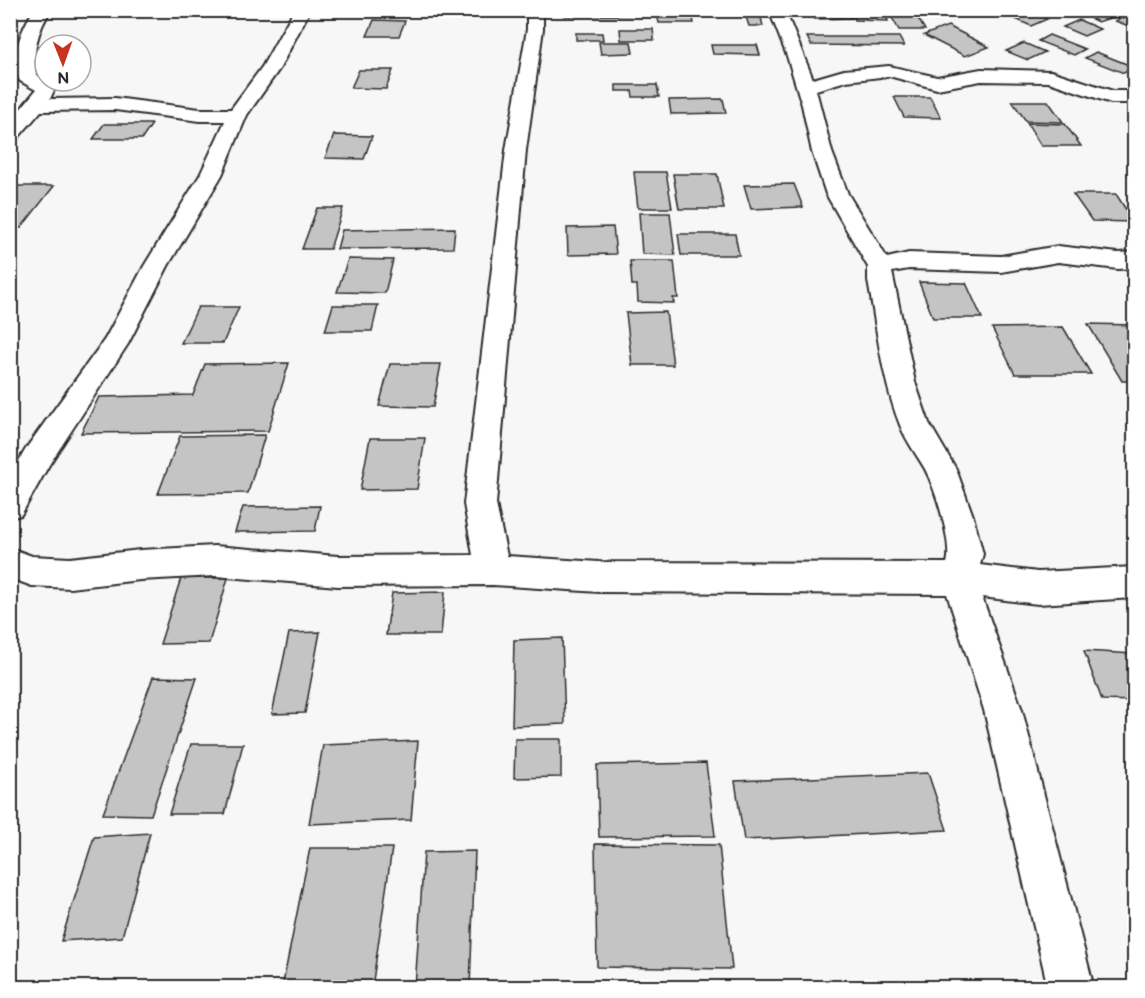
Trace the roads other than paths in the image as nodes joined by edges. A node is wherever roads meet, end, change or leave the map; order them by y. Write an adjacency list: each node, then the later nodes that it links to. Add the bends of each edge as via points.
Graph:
1 (43, 10): 5 (street)
2 (302, 10): 10 (street, via 270,68)
3 (535, 10): 18 (street, via 506,236 480,504)
4 (777, 10): 7 (street)
5 (30, 32): 6 (street); 9 (street, via 27,77 46,88)
6 (10, 33)
7 (806, 87): 8 (street, via 844,76 889,71 937,82 981,75 1051,77 1111,97); 12 (street, via 837,194)
8 (1134, 97)
9 (35, 105): 10 (street, via 115,104 200,115); 11 (street)
10 (237, 115): 16 (street, via 211,175 115,344 38,456)
11 (10, 135)
12 (863, 242): 14 (street); 15 (street)
13 (1134, 260): 14 (street, via 1058,254 980,265)
14 (909, 261): 15 (street)
15 (880, 267): 19 (street, via 901,382 915,426 941,469 957,516 966,554)
16 (10, 505)
17 (10, 563): 18 (street, via 32,571 70,573 215,561 338,571)
18 (493, 570): 19 (street, via 599,577)
19 (959, 578): 20 (street, via 1038,588); 21 (street, via 1003,710)
20 (1134, 582)
21 (1071, 987)

